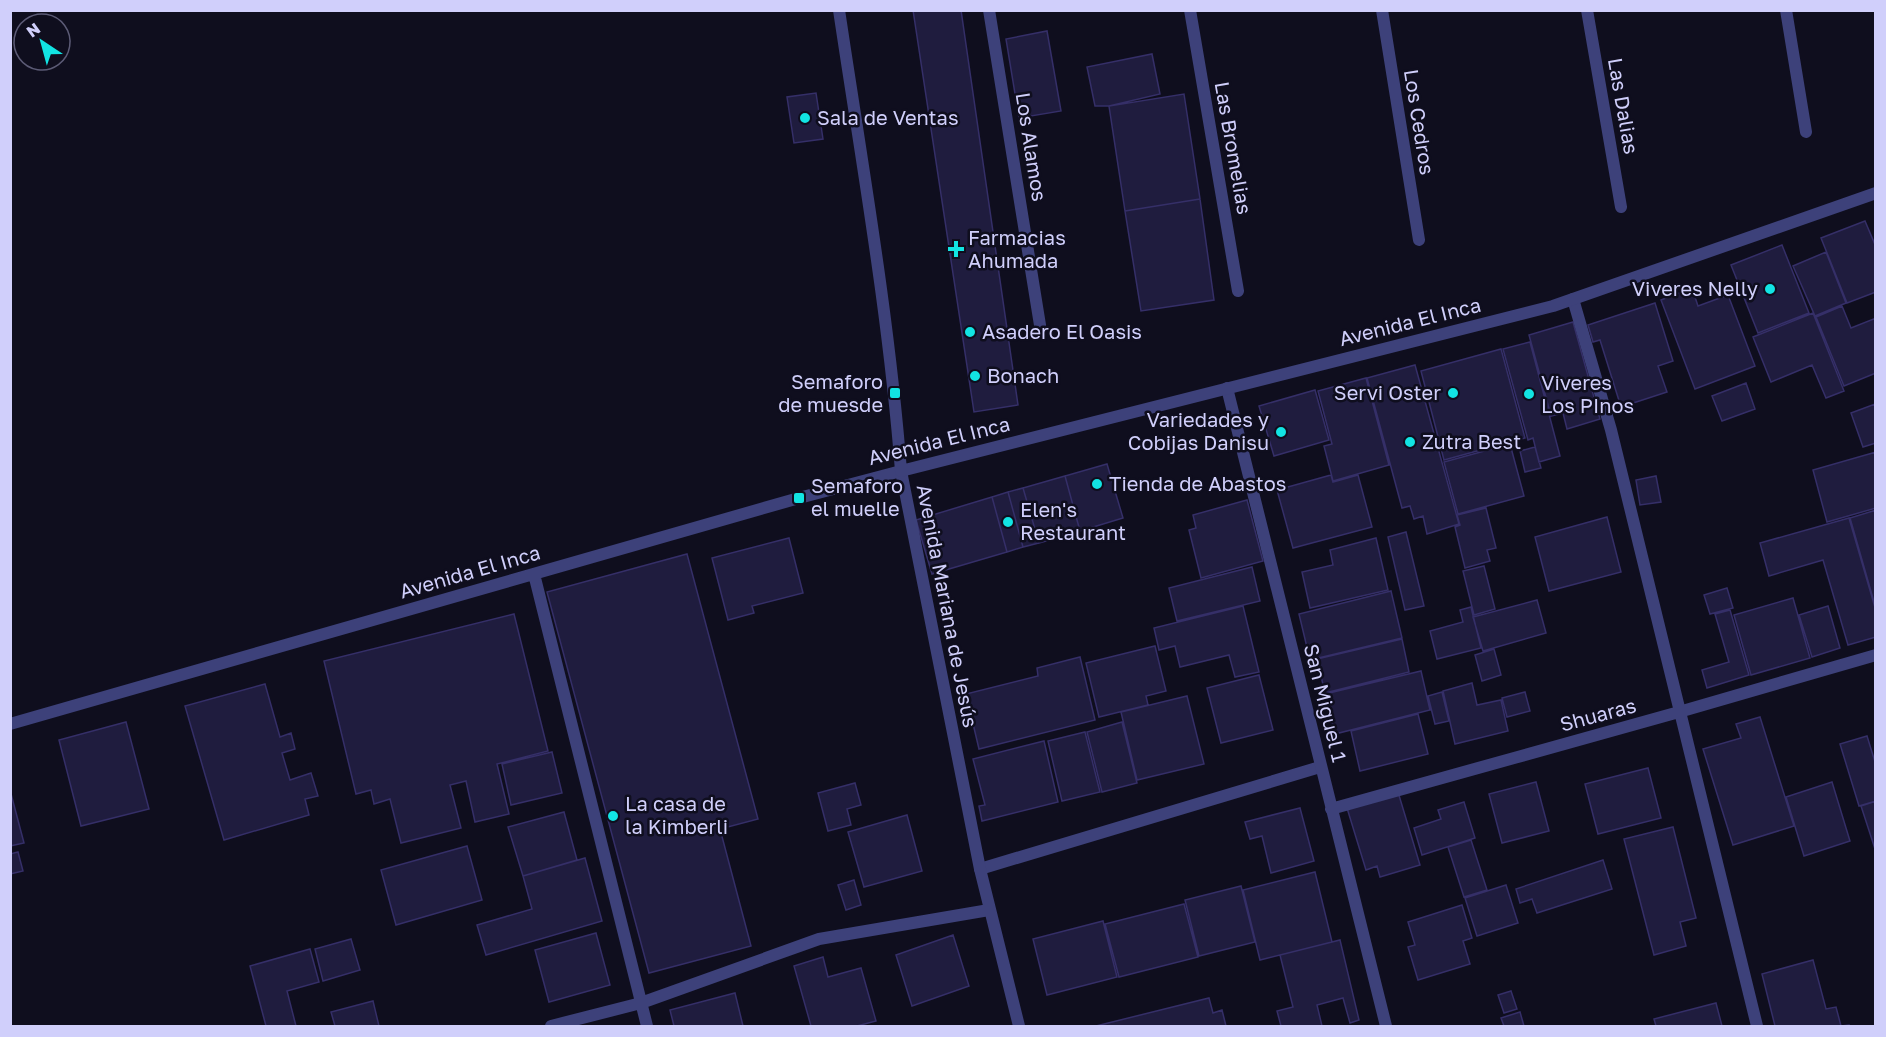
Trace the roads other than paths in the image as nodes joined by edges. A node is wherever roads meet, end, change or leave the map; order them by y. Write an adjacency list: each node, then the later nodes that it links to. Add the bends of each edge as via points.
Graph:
1 (839, 10): 15 (street, Avenida Mariana de Jesús, via 877,255)
2 (989, 10): 13 (street, Los Alamos)
3 (1190, 10): 11 (street, Las Bromelias)
4 (1382, 10): 10 (street, Los Cedros)
5 (1587, 10): 9 (street, Las Dalias)
6 (1786, 10): 7 (street)
7 (1806, 132)
8 (1875, 193): 12 (street, Avenida El Inca)
9 (1621, 207)
10 (1419, 240)
11 (1238, 291)
12 (1573, 299): 14 (street, Avenida El Inca); 18 (street, via 1611,430)
13 (1040, 325)
14 (1227, 388): 15 (street, Avenida El Inca); 20 (street, San Miguel 1)
15 (901, 471): 16 (street, Avenida El Inca); 22 (street, Avenida Mariana de Jesús)
16 (534, 574): 19 (street, Avenida El Inca); 24 (street)
17 (1875, 656): 18 (street, Shuaras)
18 (1679, 712): 21 (street, Shuaras); 29 (street)
19 (10, 724)
20 (1320, 767): 21 (street, San Miguel 1); 22 (street)
21 (1331, 809): 28 (street, San Miguel 1)
22 (980, 869): 23 (street, Avenida Mariana de Jesús)
23 (989, 909): 24 (street, via 819,939); 27 (street, Avenida Mariana de Jesús)
24 (641, 1003): 25 (street); 26 (street)
25 (551, 1026)
26 (646, 1026)
27 (1018, 1026)
28 (1386, 1026)
29 (1757, 1026)

